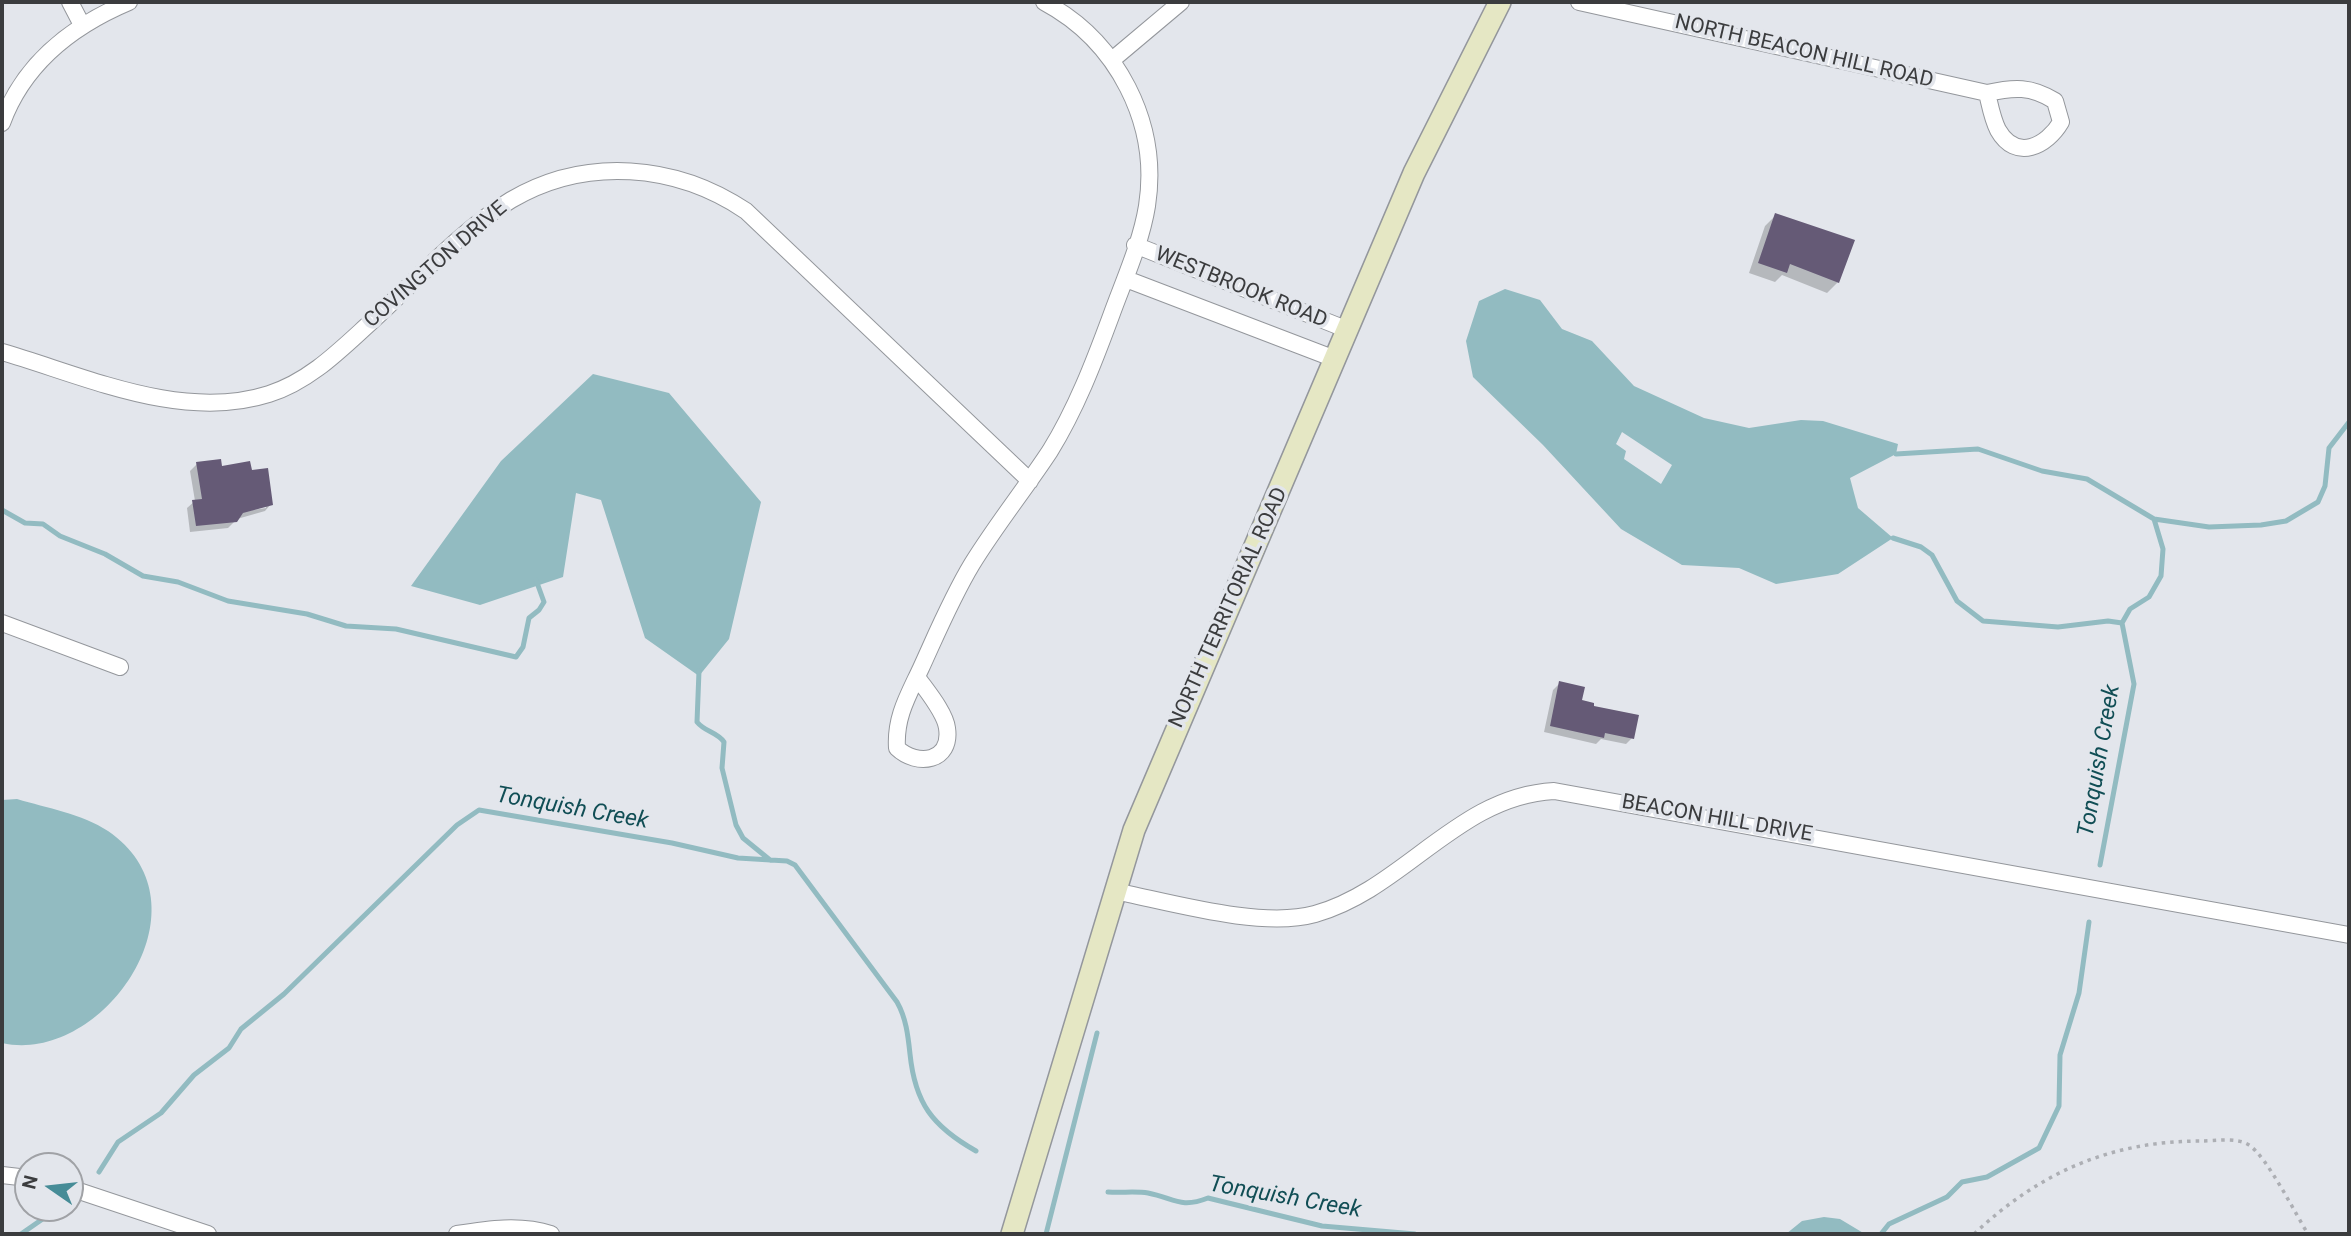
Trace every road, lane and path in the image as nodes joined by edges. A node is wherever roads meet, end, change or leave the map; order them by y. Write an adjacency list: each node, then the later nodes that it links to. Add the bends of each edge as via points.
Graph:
1 (70, 2): 7 (street)
2 (129, 2): 7 (street)
3 (1044, 2): 8 (street, WESTBROOK ROAD, via 1086,31)
4 (1181, 2): 8 (street)
5 (1500, 2): 13 (main road, NORTH TERRITORIAL ROAD, via 1414,173)
6 (1579, 2): 9 (street, NORTH BEACON HILL ROAD)
7 (82, 24): 10 (street, via 37,64)
8 (1112, 60): 11 (street, WESTBROOK ROAD, via 1135,102 1147,150 1147,204)
9 (1987, 93): 9 (street, NORTH BEACON HILL ROAD, via 1999,132 2016,146 2038,148 2052,138 2061,122 2055,101 2036,89)
10 (2, 123)
11 (1135, 245): 12 (street, WESTBROOK ROAD); 13 (street, WESTBROOK ROAD)
12 (1126, 279): 15 (street, WESTBROOK ROAD); 16 (street, WESTBROOK ROAD, via 1074,409)
13 (1348, 330): 15 (main road, NORTH TERRITORIAL ROAD)
14 (2, 352): 16 (street, COVINGTON DRIVE, via 164,400 212,404 268,394 318,369 513,198 578,174 647,172 701,185 746,211)
15 (1335, 359): 20 (main road, NORTH TERRITORIAL ROAD, via 1203,663 1134,830)
16 (1030, 481): 19 (street, WESTBROOK ROAD, via 971,566)
17 (2, 623): 18 (street)
18 (120, 667)
19 (917, 677): 19 (street, WESTBROOK ROAD, via 895,726 897,747 907,758 923,762 937,756 946,741 947,726)
20 (1114, 891): 21 (street, BEACON HILL DRIVE, via 1256,918 1313,915 1372,888 1489,806 1521,794 1554,791); 26 (main road, NORTH TERRITORIAL ROAD)
21 (2349, 935)
22 (84, 1193): 23 (street)
23 (208, 1234)
24 (457, 1234): 25 (street, via 520,1228)
25 (551, 1234)
26 (1012, 1234)
27 (1974, 1234): 28 (path, via 2007,1204 2079,1164 2124,1147 2168,1141 2240,1141 2257,1152)
28 (2308, 1234)

